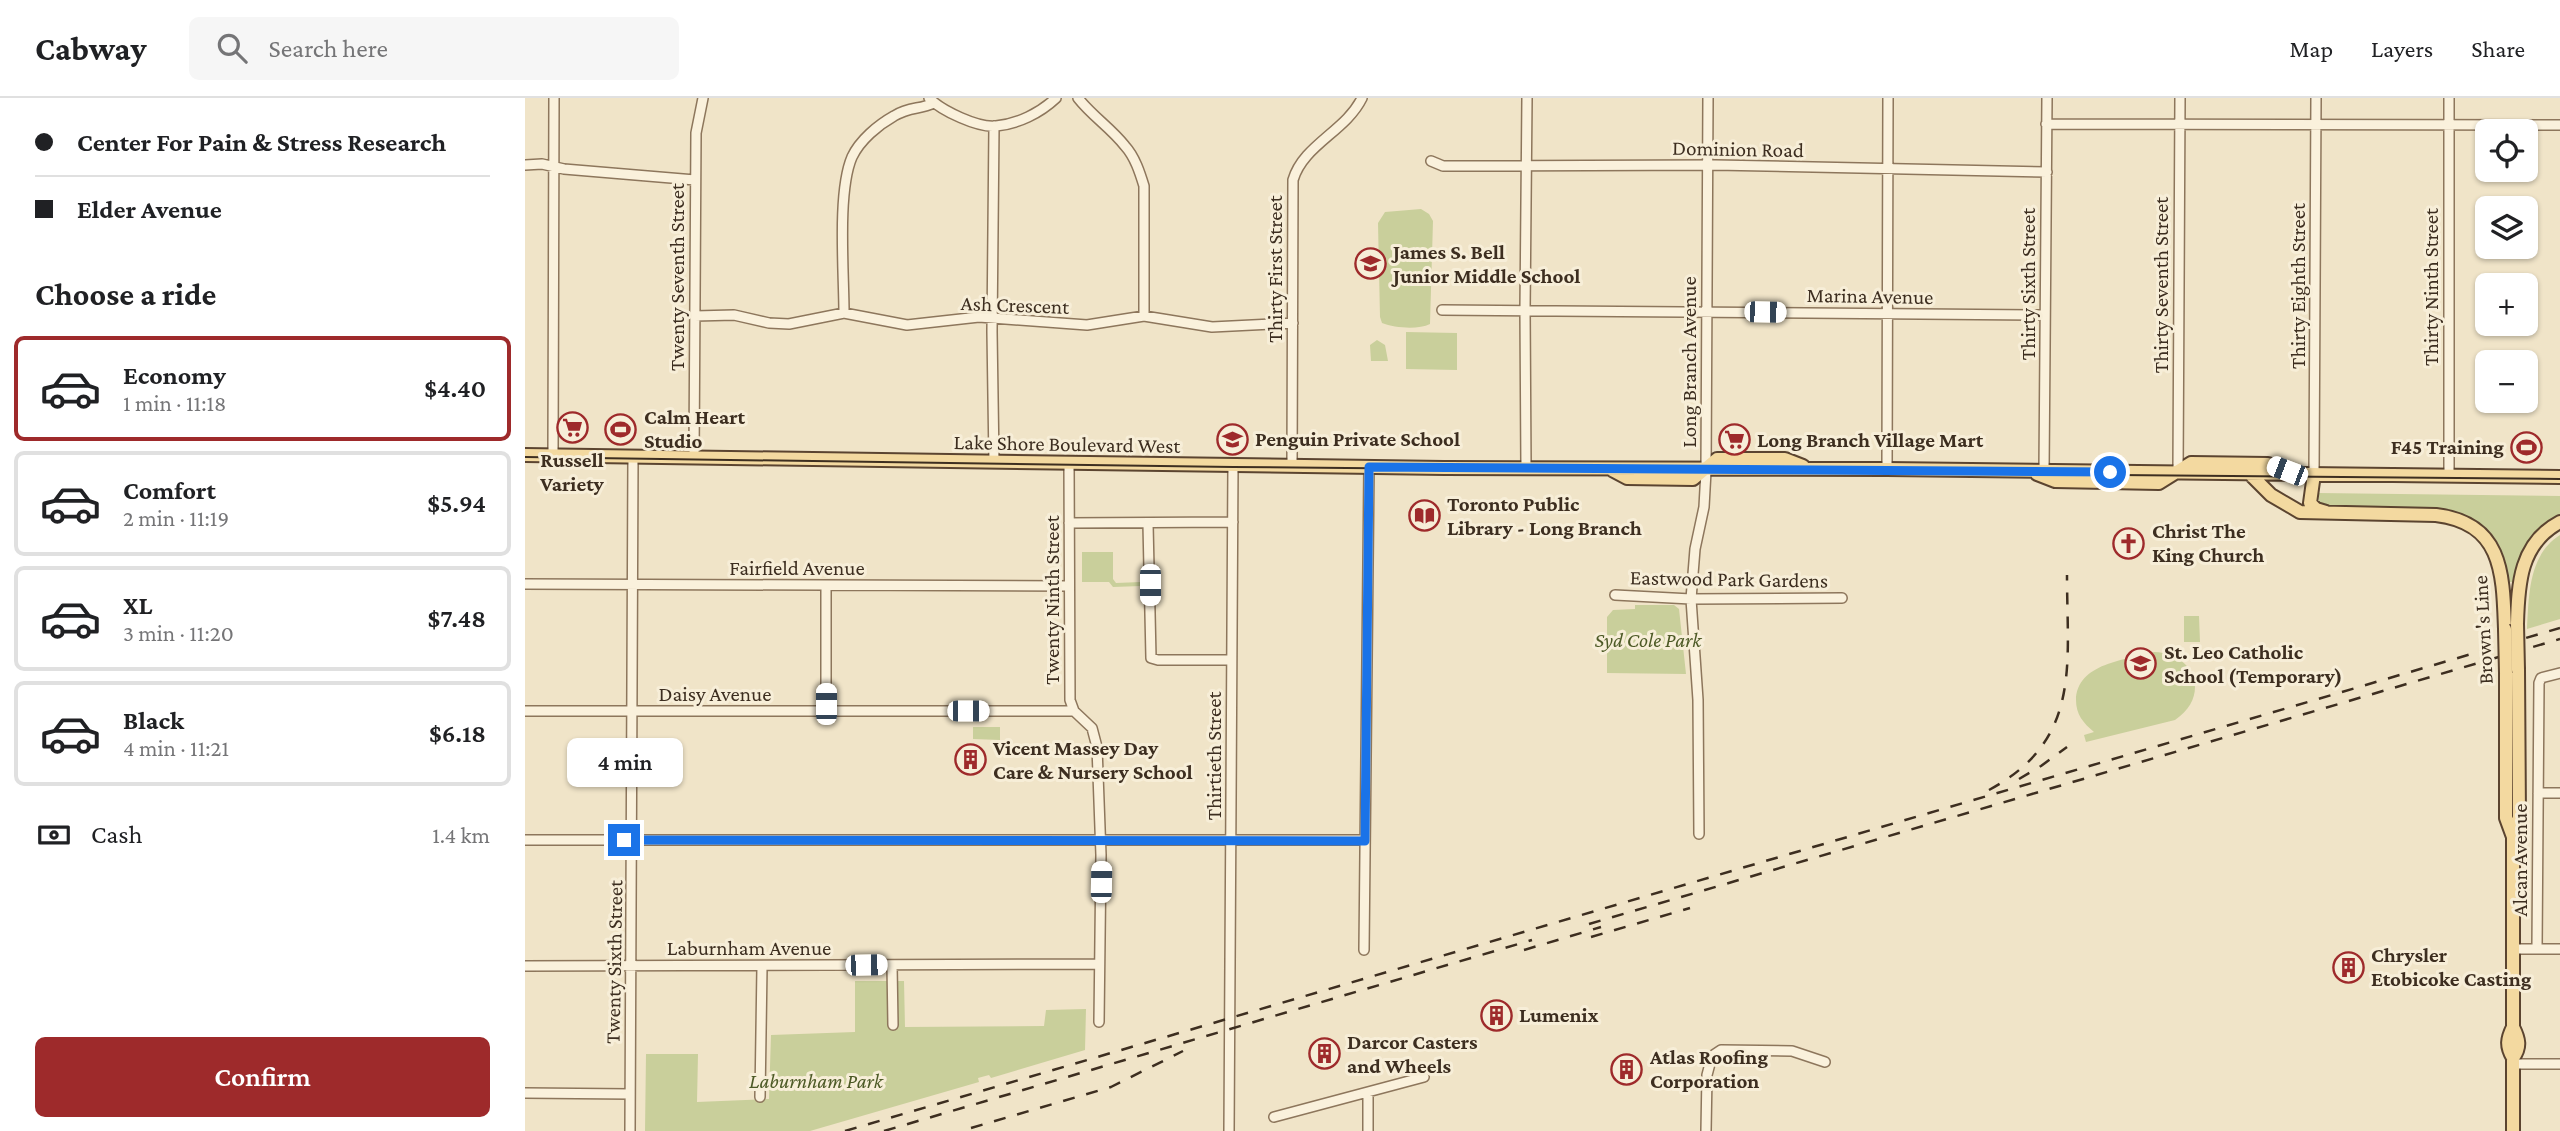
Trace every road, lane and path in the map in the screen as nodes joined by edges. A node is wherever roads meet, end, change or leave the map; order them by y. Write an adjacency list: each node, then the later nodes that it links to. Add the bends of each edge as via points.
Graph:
1 (554, 98): 25 (street)
2 (703, 98): 28 (street, Twenty Seventh Street, via 696,133)
3 (1056, 98): 20 (street, via 1037,114)
4 (1078, 98): 36 (street, via 1125,146 1144,186)
5 (1362, 98): 38 (street, Thirty First Street, via 1296,172 1292,189)
6 (1527, 98): 24 (street)
7 (1708, 98): 23 (street, Long Branch Avenue)
8 (1888, 98): 26 (street)
9 (2047, 98): 15 (street, Thirty Sixth Street)
10 (2180, 98): 16 (street, Thirty Seventh Street)
11 (2316, 98): 17 (street, Thirty Eighth Street)
12 (2449, 98): 18 (street, Thirty Ninth Street)
13 (932, 101): 14 (street, via 919,109); 20 (street, via 954,114)
14 (911, 103): 32 (street, via 864,141 846,174)
15 (2046, 124): 16 (street); 27 (street, Thirty Sixth Street)
16 (2180, 125): 17 (street); 53 (street, Thirty Seventh Street)
17 (2316, 125): 18 (street); 56 (street, Thirty Eighth Street)
18 (2449, 125): 19 (street); 57 (street, Thirty Ninth Street)
19 (2560, 125)
20 (994, 126): 37 (street)
21 (1431, 161): 24 (street, Dominion Road, via 1443,166)
22 (525, 165): 25 (street)
23 (1708, 165): 24 (street, Dominion Road); 26 (street, Dominion Road); 31 (street, Long Branch Avenue)
24 (1528, 166): 30 (street)
25 (554, 167): 28 (street); 40 (street)
26 (1888, 169): 27 (street, Dominion Road); 33 (street)
27 (2046, 172): 34 (street, Thirty Sixth Street)
28 (695, 180): 35 (street, Twenty Seventh Street)
29 (1442, 310): 30 (street, Marina Avenue)
30 (1525, 310): 31 (street, Marina Avenue); 48 (street)
31 (1706, 310): 33 (street, Marina Avenue); 49 (street, Long Branch Avenue)
32 (844, 313): 35 (street, Ash Crescent, via 789,324 734,315); 37 (street, Ash Crescent, via 907,326)
33 (1887, 314): 34 (street, Marina Avenue); 50 (street)
34 (2045, 315): 52 (street, Thirty Sixth Street)
35 (695, 316): 42 (street, Twenty Seventh Street)
36 (1144, 316): 37 (street, Ash Crescent, via 1087,325); 38 (street, Ash Crescent, via 1212,327)
37 (992, 318): 43 (street)
38 (1293, 323): 46 (street, Thirty First Street)
39 (525, 455): 40 (main road, Lake Shore Boulevard West)
40 (553, 455): 41 (main road, Lake Shore Boulevard West)
41 (633, 457): 42 (main road, Lake Shore Boulevard West); 65 (street, Twenty Sixth Street)
42 (694, 457): 43 (main road, Lake Shore Boulevard West)
43 (994, 462): 44 (main road, Lake Shore Boulevard West)
44 (1069, 463): 45 (main road, Lake Shore Boulevard West); 62 (street, Twenty Ninth Street)
45 (1233, 465): 46 (main road, Lake Shore Boulevard West); 60 (street, Thirtieth Street)
46 (1292, 466): 47 (main road, Lake Shore Boulevard West)
47 (1369, 467): 48 (main road, Lake Shore Boulevard West); 85 (street)
48 (1526, 468): 49 (main road, Lake Shore Boulevard West, via 1608,468 1627,478 1693,479)
49 (1706, 469): 50 (main road, Lake Shore Boulevard West, via 1717,459 1785,459 1814,469); 70 (street, Long Branch Avenue)
50 (1887, 469): 51 (main road, Lake Shore Boulevard West)
51 (2030, 471): 52 (main road, Lake Shore Boulevard West); 53 (main road, Lake Shore Boulevard West, via 2055,481 2159,483)
52 (2044, 471): 53 (main road, Lake Shore Boulevard West)
53 (2178, 472): 54 (main road, Lake Shore Boulevard West); 55 (main road, Lake Shore Boulevard West, via 2191,463 2268,464)
54 (2249, 473): 55 (main road, Lake Shore Boulevard West); 59 (main road, Brown's Line, via 2293,509)
55 (2294, 474): 56 (main road, Lake Shore Boulevard West)
56 (2314, 474): 57 (main road, Lake Shore Boulevard West); 59 (main road, via 2311,505)
57 (2449, 475): 58 (main road, Lake Shore Boulevard West)
58 (2560, 477)
59 (2335, 514): 71 (main road, Brown's Line, via 2436,515 2476,529 2498,559)
60 (1233, 522): 63 (street); 72 (street, Thirtieth Street)
61 (2560, 522): 71 (main road, Brown's Line, via 2537,539 2524,560)
62 (1069, 523): 63 (street); 67 (street, Twenty Ninth Street)
63 (1148, 524): 72 (street, via 1151,658)
64 (525, 583): 65 (street, Fairfield Avenue)
65 (632, 585): 66 (street, Fairfield Avenue); 77 (street, Twenty Sixth Street)
66 (826, 586): 67 (street, Fairfield Avenue); 74 (street)
67 (1069, 586): 76 (street, Twenty Ninth Street, via 1070,700)
68 (1615, 595): 70 (street, Eastwood Park Gardens)
69 (1842, 598): 70 (street, Eastwood Park Gardens)
70 (1691, 599): 80 (street, Long Branch Avenue, via 1698,700)
71 (2511, 626): 86 (main road, Brown's Line, bridge, via 2506,818 2513,838)
72 (1231, 660): 81 (street, Thirtieth Street)
73 (2560, 673): 78 (street, via 2541,678 2539,683)
74 (826, 710): 76 (street, Daisy Avenue); 77 (street, Daisy Avenue)
75 (525, 711): 77 (street, Daisy Avenue)
76 (1074, 711): 83 (street, Twenty Ninth Street, via 1092,728 1097,747)
77 (632, 712): 84 (street, Twenty Sixth Street)
78 (2538, 793): 79 (street, Alcan Avenue); 87 (street, Alcan Avenue)
79 (2560, 793)
80 (1699, 834)
81 (1232, 839): 83 (street); 85 (street); 107 (street, Thirtieth Street)
82 (525, 840): 84 (street)
83 (1101, 840): 84 (street); 90 (street, Twenty Ninth Street)
84 (633, 841): 93 (street, Twenty Sixth Street)
85 (1365, 841): 89 (street)
86 (2513, 948): 87 (street); 97 (main road, Brown's Line, via 2513,1027 2519,1039)
87 (2537, 948): 88 (street)
88 (2560, 949)
89 (1364, 950)
90 (1099, 964): 91 (street, Laburnham Avenue); 95 (street, Twenty Ninth Street)
91 (892, 965): 94 (street, Laburnham Avenue); 96 (street)
92 (525, 966): 93 (street, Laburnham Avenue)
93 (632, 966): 94 (street, Laburnham Avenue); 103 (street, Twenty Sixth Street)
94 (762, 967): 104 (street)
95 (1100, 1022)
96 (893, 1025)
97 (2513, 1061): 99 (street); 110 (main road, Brown's Line)
98 (1825, 1062): 109 (street, via 1792,1051 1721,1051 1712,1056)
99 (2560, 1064)
100 (1424, 1077): 102 (street)
101 (525, 1093): 103 (street)
102 (1368, 1093): 105 (street); 108 (street)
103 (630, 1094): 106 (street, Twenty Sixth Street)
104 (761, 1097)
105 (1274, 1117)
106 (630, 1131)
107 (1229, 1131)
108 (1368, 1131)
109 (1706, 1131)
110 (2513, 1131)

